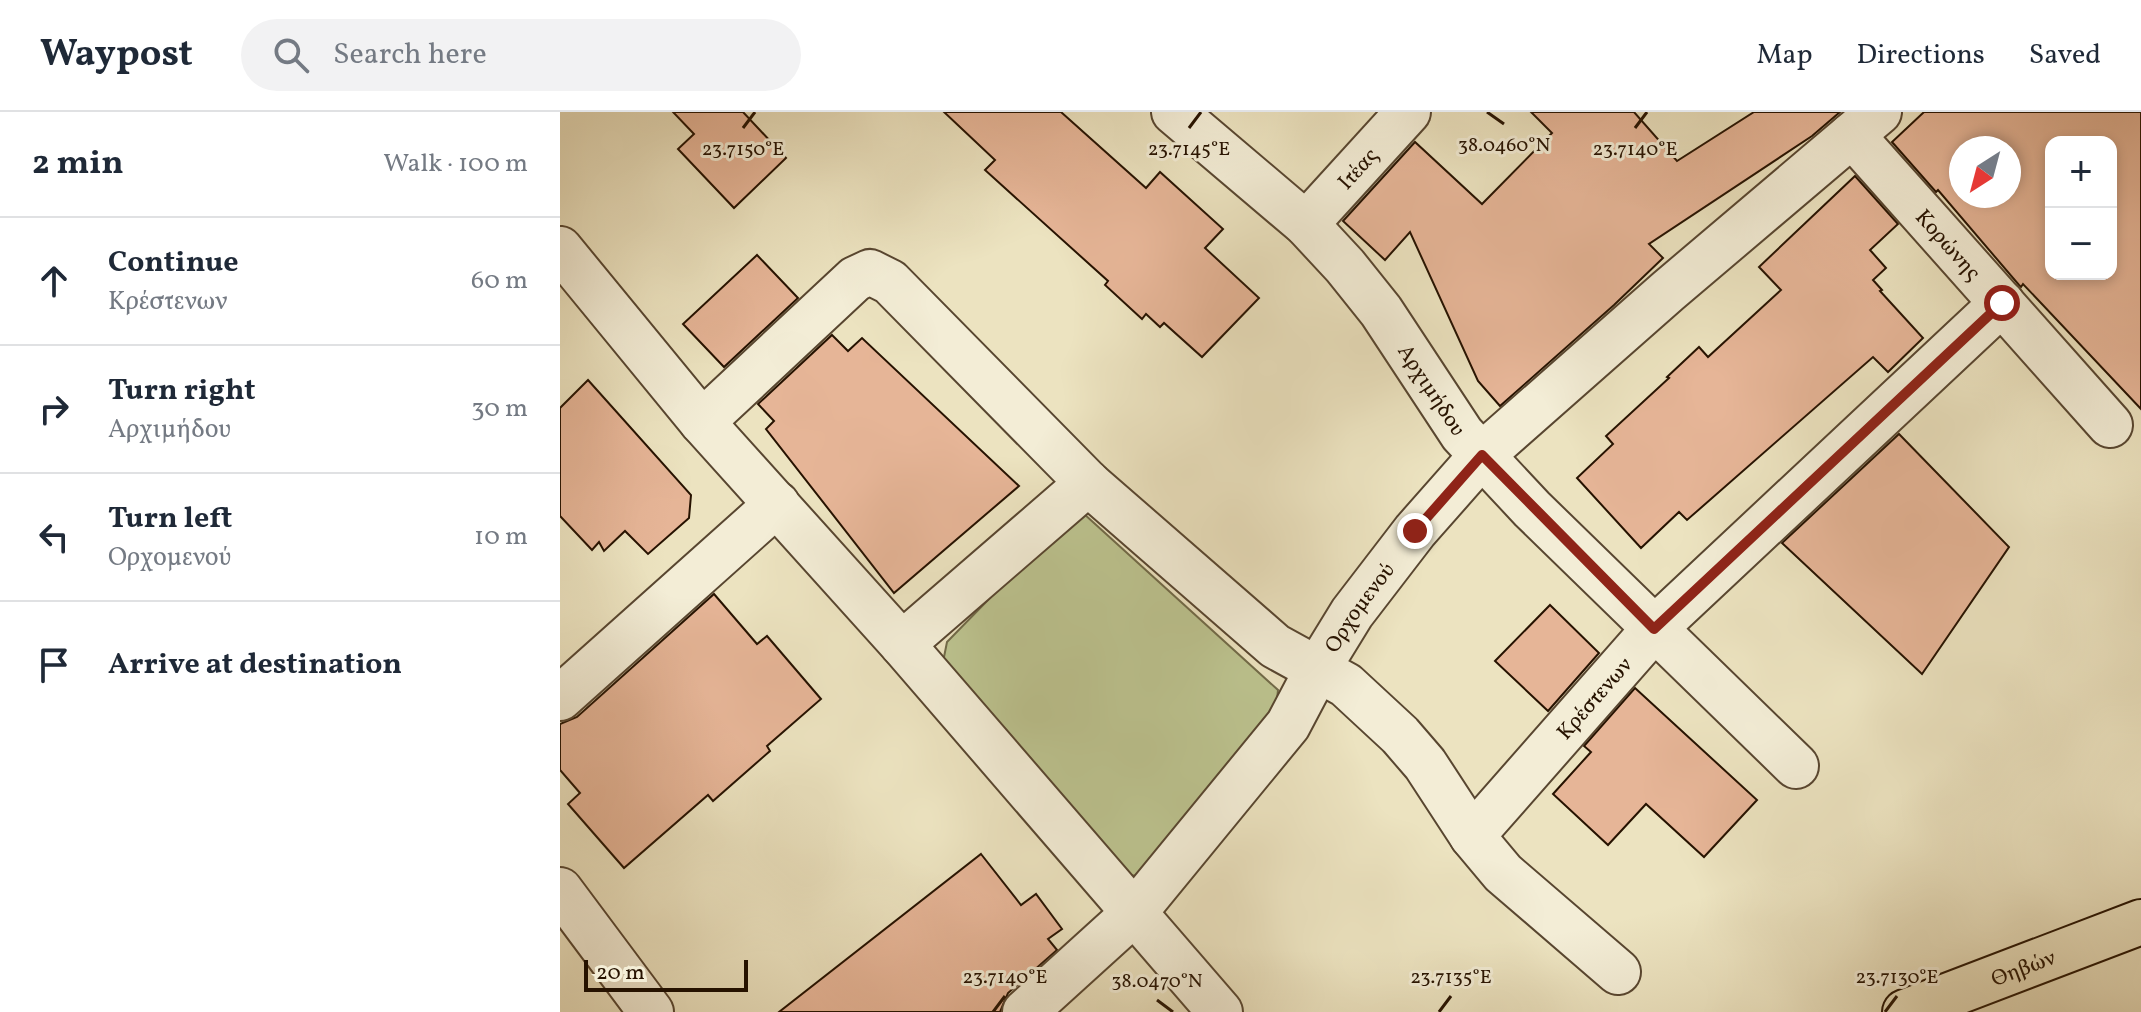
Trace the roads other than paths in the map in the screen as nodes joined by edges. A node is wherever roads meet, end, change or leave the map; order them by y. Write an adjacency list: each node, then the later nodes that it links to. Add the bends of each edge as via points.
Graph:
1 (1174, 112): 4 (street, Αρχιμήδου)
2 (1408, 112): 4 (street, Ιτέας)
3 (1865, 124): 6 (street, Κορώνης); 9 (street, Ορχομενού)
4 (1306, 224): 9 (street, Αρχιμήδου, via 1381,311 1462,434)
5 (560, 249): 7 (street)
6 (2002, 303): 8 (street, Κορώνης); 12 (street, Κρέστενων)
7 (702, 422): 10 (street, via 855,279 870,272 890,282); 11 (street)
8 (2110, 425)
9 (1482, 455): 12 (street, Αρχιμήδου); 14 (street, Ορχομενού, via 1380,574)
10 (1088, 483): 13 (street); 14 (street, via 1275,646)
11 (777, 504): 13 (street); 15 (street)
12 (1654, 629): 16 (street, Αρχιμήδου); 17 (street, Κρέστενων)
13 (902, 644): 19 (street)
14 (1317, 670): 17 (street, via 1346,685 1400,735); 19 (street, Ορχομενού, via 1288,725)
15 (560, 698)
16 (1796, 766)
17 (1472, 836): 21 (street, via 1503,873)
18 (560, 890): 22 (street)
19 (1133, 914): 23 (street, Ορχομενού); 24 (street)
20 (2141, 922): 25 (main road, Θηβών)
21 (1618, 972)
22 (651, 1012)
23 (1025, 1012)
24 (1220, 1012)
25 (1905, 1012)

